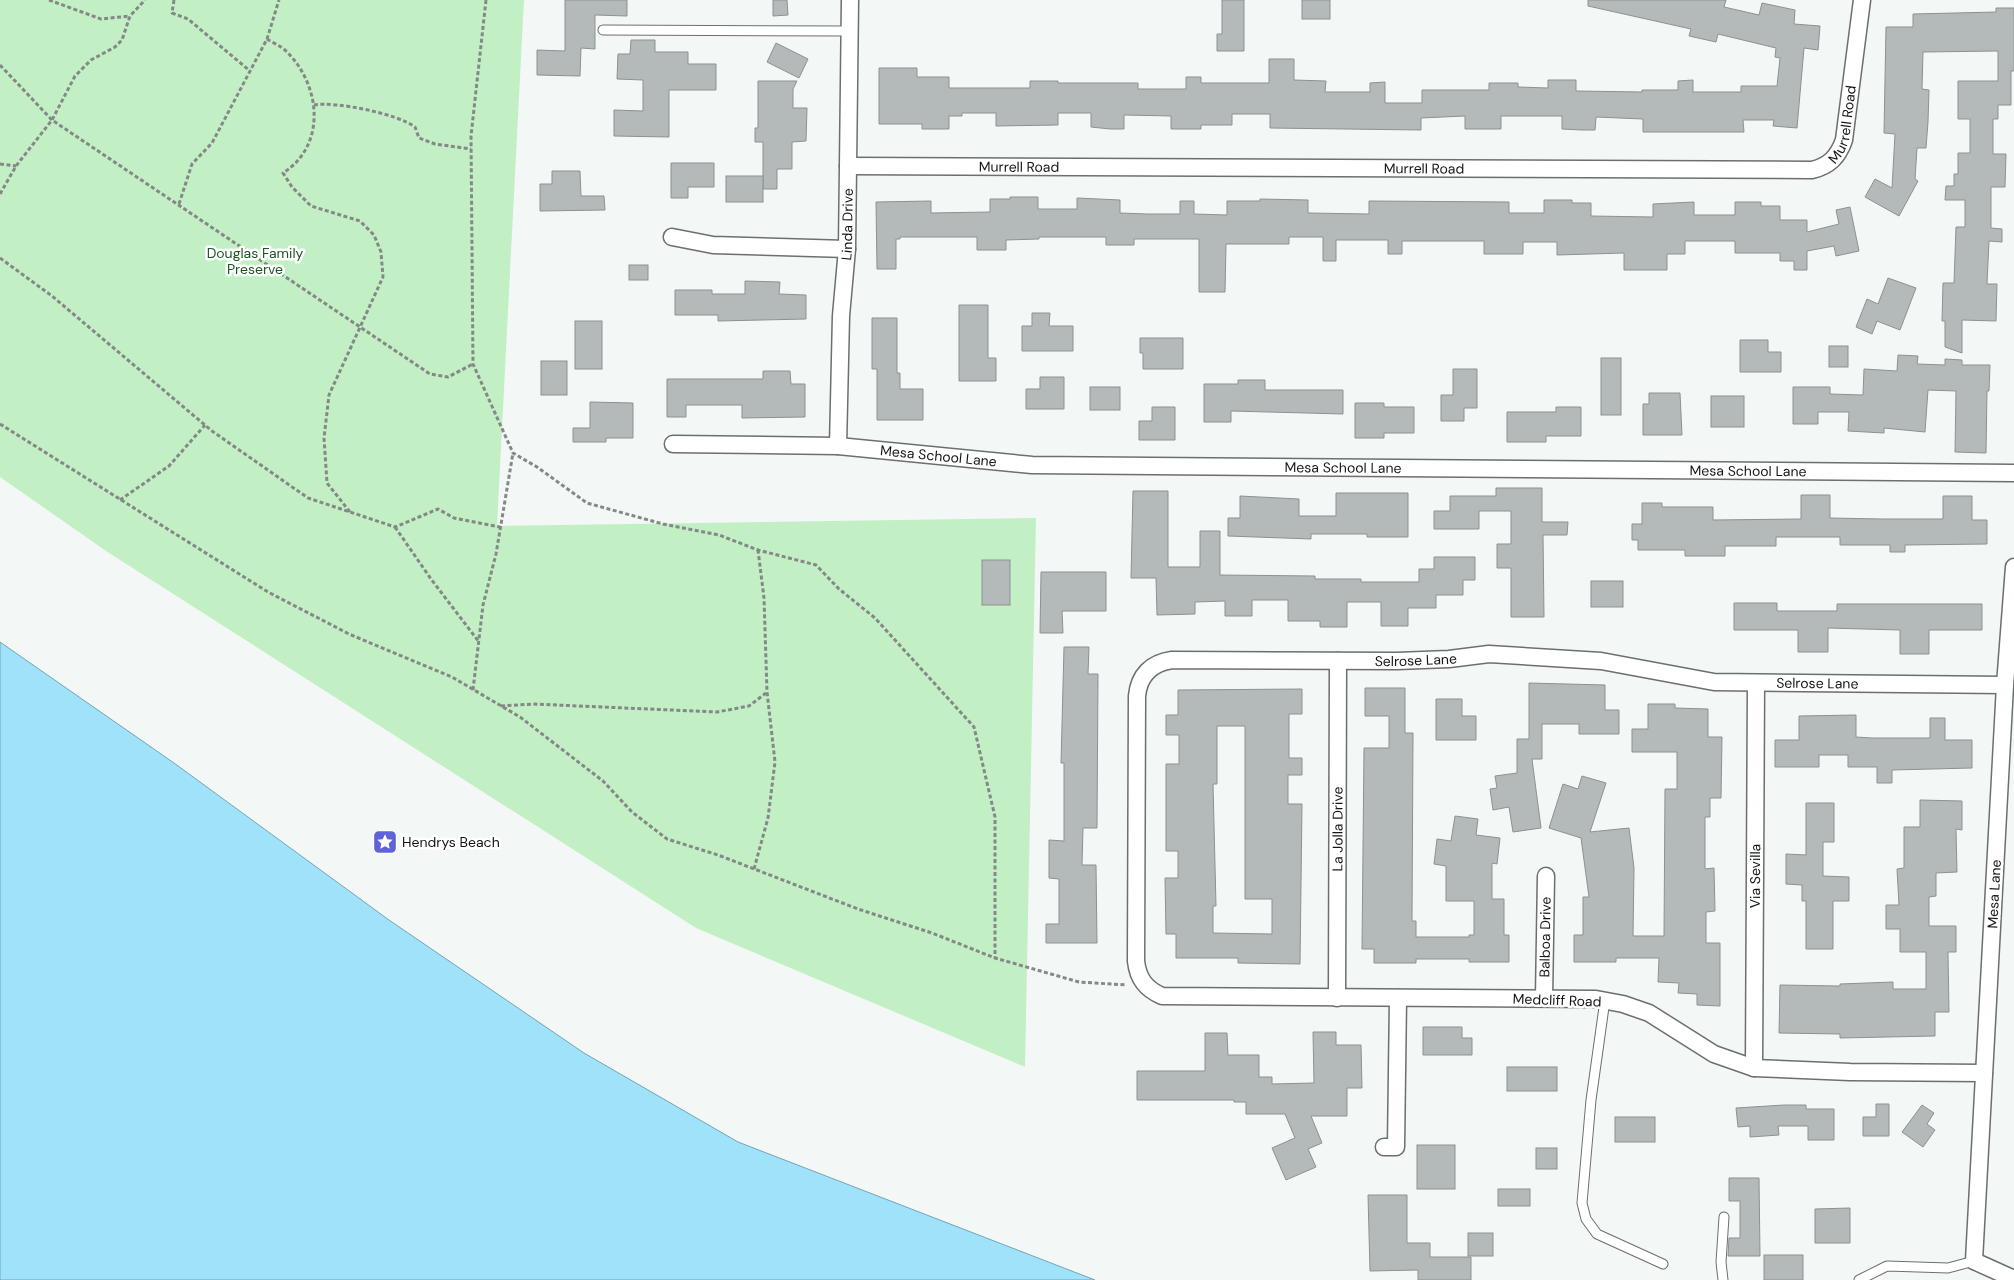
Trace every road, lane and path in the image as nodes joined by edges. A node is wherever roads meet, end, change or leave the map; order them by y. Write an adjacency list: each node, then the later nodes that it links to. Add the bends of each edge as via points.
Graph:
1 (48, 0): 8 (path, via 102,19)
2 (145, 0): 8 (path)
3 (174, 0): 13 (path, via 172,13 188,19)
4 (279, 0): 11 (path)
5 (486, 0): 16 (path)
6 (850, 0): 10 (street, Linda Drive)
7 (1862, 0): 19 (street, Murrell Road, via 1844,140 1829,163 1812,170)
8 (130, 16): 15 (path, via 122,40 91,60 75,76)
9 (603, 30): 10 (lane)
10 (850, 31): 19 (street, Linda Drive)
11 (267, 39): 13 (path); 14 (path, via 285,50 297,64 308,83)
12 (0, 64): 15 (path)
13 (250, 71): 21 (path, via 212,143 192,164)
14 (314, 106): 16 (path, via 326,103 350,106 393,117 415,127 419,138 435,144); 25 (path, via 316,112 310,144 297,164 283,173 311,206 360,221 374,236 381,252 383,277)
15 (52, 120): 18 (path); 21 (path)
16 (471, 149): 26 (path)
17 (0, 164): 18 (path)
18 (16, 166): 20 (path)
19 (848, 166): 23 (street, Linda Drive)
20 (0, 194)
21 (179, 204): 25 (path)
22 (672, 238): 23 (street, via 713,245)
23 (847, 250): 30 (street, Linda Drive, via 841,316)
24 (0, 258): 28 (path, via 52,296)
25 (362, 327): 26 (path, via 430,374 448,377); 34 (path, via 329,396 324,438 327,483)
26 (473, 364): 31 (path)
27 (0, 424): 33 (path)
28 (205, 425): 33 (path, via 169,466); 34 (path, via 308,498)
29 (673, 444): 30 (street, Mesa School Lane)
30 (838, 446): 32 (street, Mesa School Lane, via 1032,465)
31 (513, 453): 36 (path); 37 (path, via 587,503 663,524 719,535)
32 (2014, 473)
33 (120, 500): 43 (path, via 268,592 348,634)
34 (350, 512): 35 (path)
35 (396, 527): 36 (path, via 438,509 454,518); 39 (path)
36 (500, 527): 39 (path, via 483,605)
37 (758, 550): 44 (path, via 764,598); 48 (path, via 816,565 875,618 974,727 995,818)
38 (2014, 567): 42 (street, Mesa Lane)
39 (480, 642): 43 (path)
40 (1338, 661): 41 (street, Selrose Lane, via 1449,659 1489,654 1600,661 1714,682); 49 (street, Selrose Lane, via 1172,660 1154,665 1141,678 1137,696 1136,962); 50 (street, La Jolla Drive)
41 (1756, 684): 42 (street, Selrose Lane); 54 (street, Via Sevilla)
42 (2005, 685): 55 (street, Mesa Lane)
43 (473, 690): 45 (path)
44 (767, 692): 45 (path, via 749,706 717,712 533,704); 46 (path, via 775,762 768,818)
45 (501, 706): 46 (path, via 603,780 632,812 667,839)
46 (754, 869): 48 (path)
47 (1546, 876): 52 (street, Balboa Drive)
48 (995, 958): 49 (path, via 1079,982)
49 (1146, 987): 50 (street, Medcliff Road, via 1171,997)
50 (1337, 998): 51 (street, Medcliff Road)
51 (1398, 998): 52 (street, Medcliff Road); 56 (street, via 1396,1147)
52 (1544, 998): 53 (street, Medcliff Road)
53 (1605, 1000): 54 (street, Medcliff Road, via 1649,1013 1714,1054); 59 (lane, via 1582,1202 1586,1219 1597,1234)
54 (1754, 1068): 55 (street, Medcliff Road)
55 (1984, 1073): 58 (street, Mesa Lane)
56 (1384, 1147)
57 (1724, 1217): 61 (lane)
58 (1974, 1261): 60 (street); 62 (lane, via 1948,1268 1887,1266)
59 (1663, 1264)
60 (2014, 1279)
61 (1723, 1280)
62 (1859, 1280)

